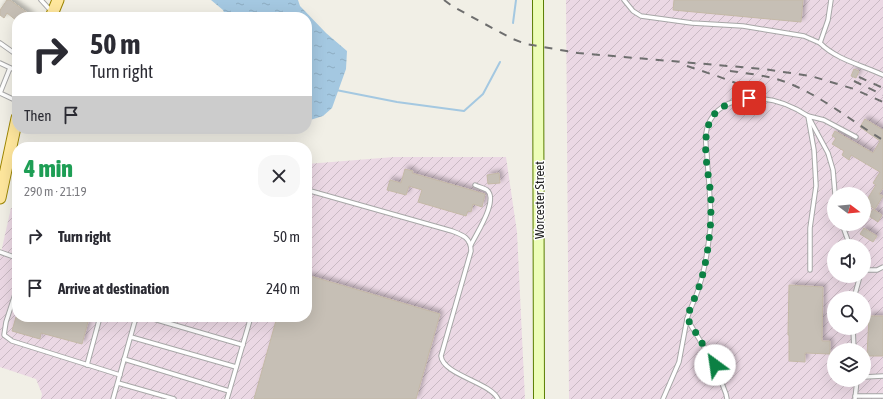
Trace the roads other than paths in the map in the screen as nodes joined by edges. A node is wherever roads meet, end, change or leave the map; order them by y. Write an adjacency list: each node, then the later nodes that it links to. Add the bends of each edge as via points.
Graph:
1 (41, 0): 6 (lane)
2 (58, 0): 7 (main road)
3 (538, 0): 52 (main road, Worcester Street)
4 (624, 0): 9 (lane, via 641,16 743,26 804,36)
5 (831, 0): 9 (lane, via 828,20)
6 (51, 12)
7 (55, 12)
8 (0, 43): 10 (lane)
9 (820, 43): 13 (lane, via 842,58)
10 (12, 51)
11 (0, 63): 12 (lane)
12 (10, 68): 14 (lane)
13 (883, 75)
14 (0, 93): 15 (lane)
15 (12, 98)
16 (808, 116): 18 (lane, via 824,120); 20 (lane, via 828,153); 27 (lane, via 814,150 816,186 810,228); 30 (lane, via 792,106 777,101 749,98 725,105 713,116 706,133 711,198 710,230 706,260)
17 (14, 134): 22 (main road)
18 (856, 137)
19 (475, 185): 23 (lane, via 486,190 491,201)
20 (834, 187)
21 (312, 191): 23 (lane, via 452,230 466,237)
22 (0, 198)
23 (471, 245): 51 (lane, via 441,356 445,364 493,392)
24 (0, 252): 25 (lane)
25 (12, 256)
26 (883, 267): 28 (lane)
27 (810, 270)
28 (871, 270)
29 (12, 303): 38 (lane, via 4,335 12,341)
30 (687, 318): 53 (lane, via 679,362); 54 (lane, via 715,365)
31 (99, 322): 38 (lane)
32 (135, 322): 35 (lane)
33 (164, 322): 36 (lane)
34 (249, 322): 36 (lane)
35 (131, 337): 37 (lane); 39 (lane)
36 (243, 345): 39 (lane)
37 (124, 359): 40 (lane); 45 (lane)
38 (87, 365): 40 (lane)
39 (236, 367): 45 (lane)
40 (120, 375): 43 (lane)
41 (883, 376): 42 (lane)
42 (871, 377)
43 (118, 383): 48 (lane); 49 (lane)
44 (856, 387): 47 (lane)
45 (229, 391): 50 (lane)
46 (883, 396): 47 (lane)
47 (855, 398)
48 (113, 399)
49 (174, 399)
50 (227, 399)
51 (498, 399)
52 (539, 399)
53 (663, 399)
54 (727, 399)

